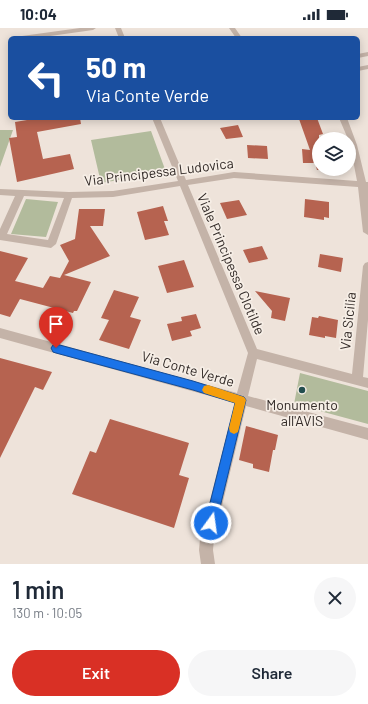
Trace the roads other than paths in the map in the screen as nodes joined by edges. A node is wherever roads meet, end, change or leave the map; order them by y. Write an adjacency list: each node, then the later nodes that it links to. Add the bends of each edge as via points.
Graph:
1 (88, 28): 2 (street)
2 (66, 30): 3 (street)
3 (33, 36)
4 (157, 120): 6 (street, Viale Principessa Clotilde)
5 (343, 120): 7 (street, via 350,133)
6 (182, 183): 7 (street, Via Principessa Ludovica, via 234,175); 10 (street, Via Principessa Ludovica, via 113,194); 14 (street, Viale Principessa Clotilde)
7 (365, 184): 11 (street)
8 (0, 192): 9 (street, Via Principessa Ludovica)
9 (22, 193): 10 (street, Via Principessa Ludovica); 10 (street, via 1,237 51,244)
10 (69, 195)
11 (368, 232)
12 (368, 266): 15 (street, Via Sicilia)
13 (0, 334): 17 (street, Via Conte Verde)
14 (253, 353): 15 (street); 17 (street)
15 (357, 380): 16 (street)
16 (368, 383)
17 (241, 400): 18 (street, Via Conte Verde); 19 (street, via 207,539)
18 (368, 434)
19 (208, 564)

